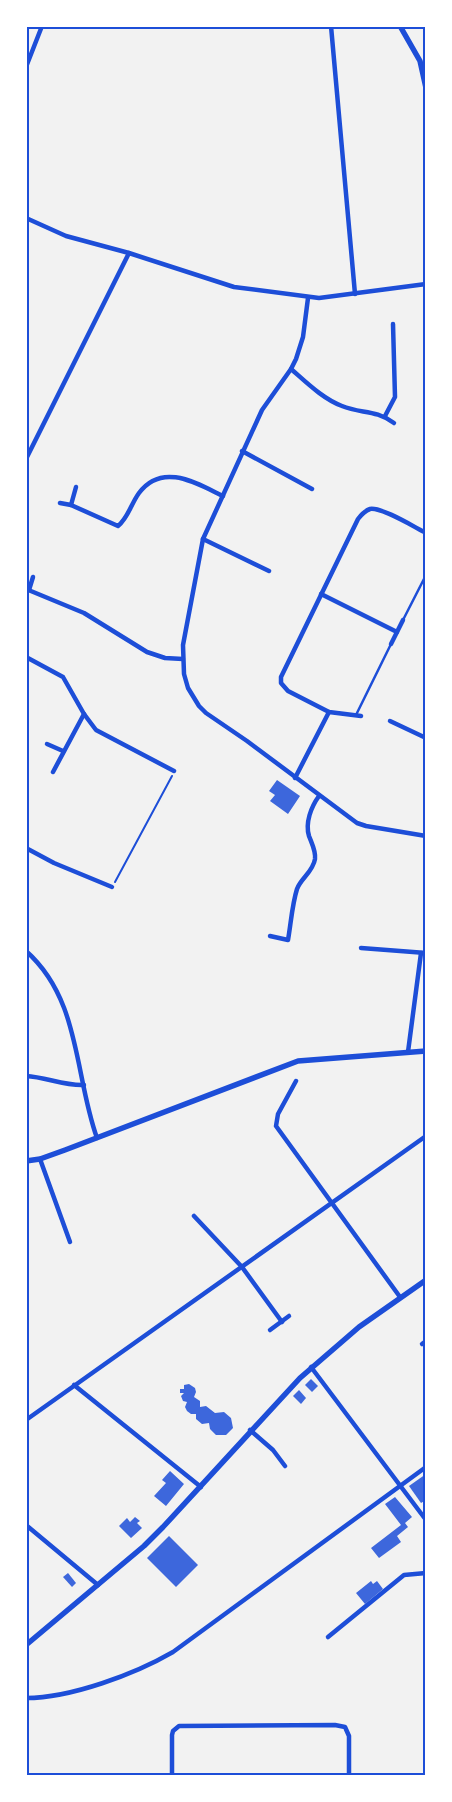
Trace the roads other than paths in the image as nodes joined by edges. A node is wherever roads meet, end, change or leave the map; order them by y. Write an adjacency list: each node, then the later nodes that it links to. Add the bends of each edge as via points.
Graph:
1 (42, 26): 4 (street)
2 (331, 26): 9 (street)
3 (400, 26): 5 (street, via 420,61)
4 (27, 65)
5 (426, 88)
6 (26, 218): 7 (street, via 66,236)
7 (129, 252): 10 (street, via 234,287); 16 (street)
8 (426, 284): 9 (street)
9 (354, 294): 10 (street)
10 (308, 298): 12 (street, via 303,337)
11 (393, 324): 13 (street, via 395,397)
12 (290, 369): 13 (street, via 343,406); 15 (street, via 262,410)
13 (385, 416): 14 (street)
14 (394, 423)
15 (242, 451): 18 (street); 19 (street)
16 (26, 459)
17 (76, 487): 21 (street)
18 (312, 489)
19 (223, 496): 21 (street, via 179,477 160,478 138,494 118,526); 23 (street)
20 (60, 502): 21 (street)
21 (71, 505)
22 (426, 532): 28 (street, via 379,510 368,510 358,519)
23 (203, 539): 24 (street); 33 (street, via 190,601)
24 (269, 571)
25 (426, 574): 29 (lane)
26 (33, 577): 27 (street)
27 (28, 589): 33 (street, via 84,612 147,652)
28 (321, 594): 30 (street); 34 (street, via 283,672 281,683 288,691)
29 (404, 620): 30 (street)
30 (397, 632): 31 (street)
31 (391, 644): 36 (lane)
32 (26, 657): 35 (street, via 63,677)
33 (183, 659): 43 (street, via 188,688 199,706)
34 (329, 712): 36 (street); 43 (street)
35 (84, 714): 40 (street); 41 (street, via 96,730)
36 (358, 716)
37 (390, 721): 38 (street)
38 (426, 738)
39 (47, 744): 40 (street)
40 (63, 751): 42 (street)
41 (174, 771)
42 (53, 772)
43 (295, 778): 44 (street)
44 (319, 796): 45 (street, via 361,825); 48 (street, via 313,804 309,821 315,860 297,888 288,940)
45 (426, 836)
46 (26, 848): 47 (street)
47 (112, 887)
48 (270, 936)
49 (362, 948): 51 (street)
50 (26, 951): 56 (street, via 62,1000)
51 (423, 953): 53 (street)
52 (426, 1051): 53 (street)
53 (408, 1052): 58 (street, via 298,1061)
54 (26, 1076): 56 (street)
55 (296, 1081): 61 (street, via 278,1114 276,1126)
56 (84, 1085): 58 (street, via 88,1114)
57 (426, 1136): 61 (street)
58 (97, 1138): 59 (street)
59 (40, 1158): 60 (street); 63 (street)
60 (26, 1161)
61 (332, 1202): 64 (street); 66 (street)
62 (194, 1216): 64 (street)
63 (70, 1242)
64 (242, 1268): 68 (street); 71 (street)
65 (426, 1280): 66 (street)
66 (400, 1297): 70 (street)
67 (289, 1316): 68 (street)
68 (282, 1322): 69 (street)
69 (270, 1330)
70 (311, 1367): 73 (street); 76 (street)
71 (74, 1385): 72 (street); 77 (street)
72 (26, 1420)
73 (250, 1430): 74 (street, via 273,1450); 77 (street)
74 (285, 1466)
75 (426, 1467): 76 (street)
76 (400, 1486): 78 (street); 84 (street, via 156,1662 67,1693)
77 (201, 1487): 81 (street, via 150,1540)
78 (426, 1520)
79 (26, 1524): 81 (street)
80 (426, 1573): 82 (street, via 404,1575)
81 (98, 1586): 83 (street)
82 (328, 1637)
83 (26, 1645)
84 (26, 1698)
85 (172, 1776): 86 (street, via 172,1735 179,1726 335,1725 345,1727 349,1736)
86 (348, 1776)

